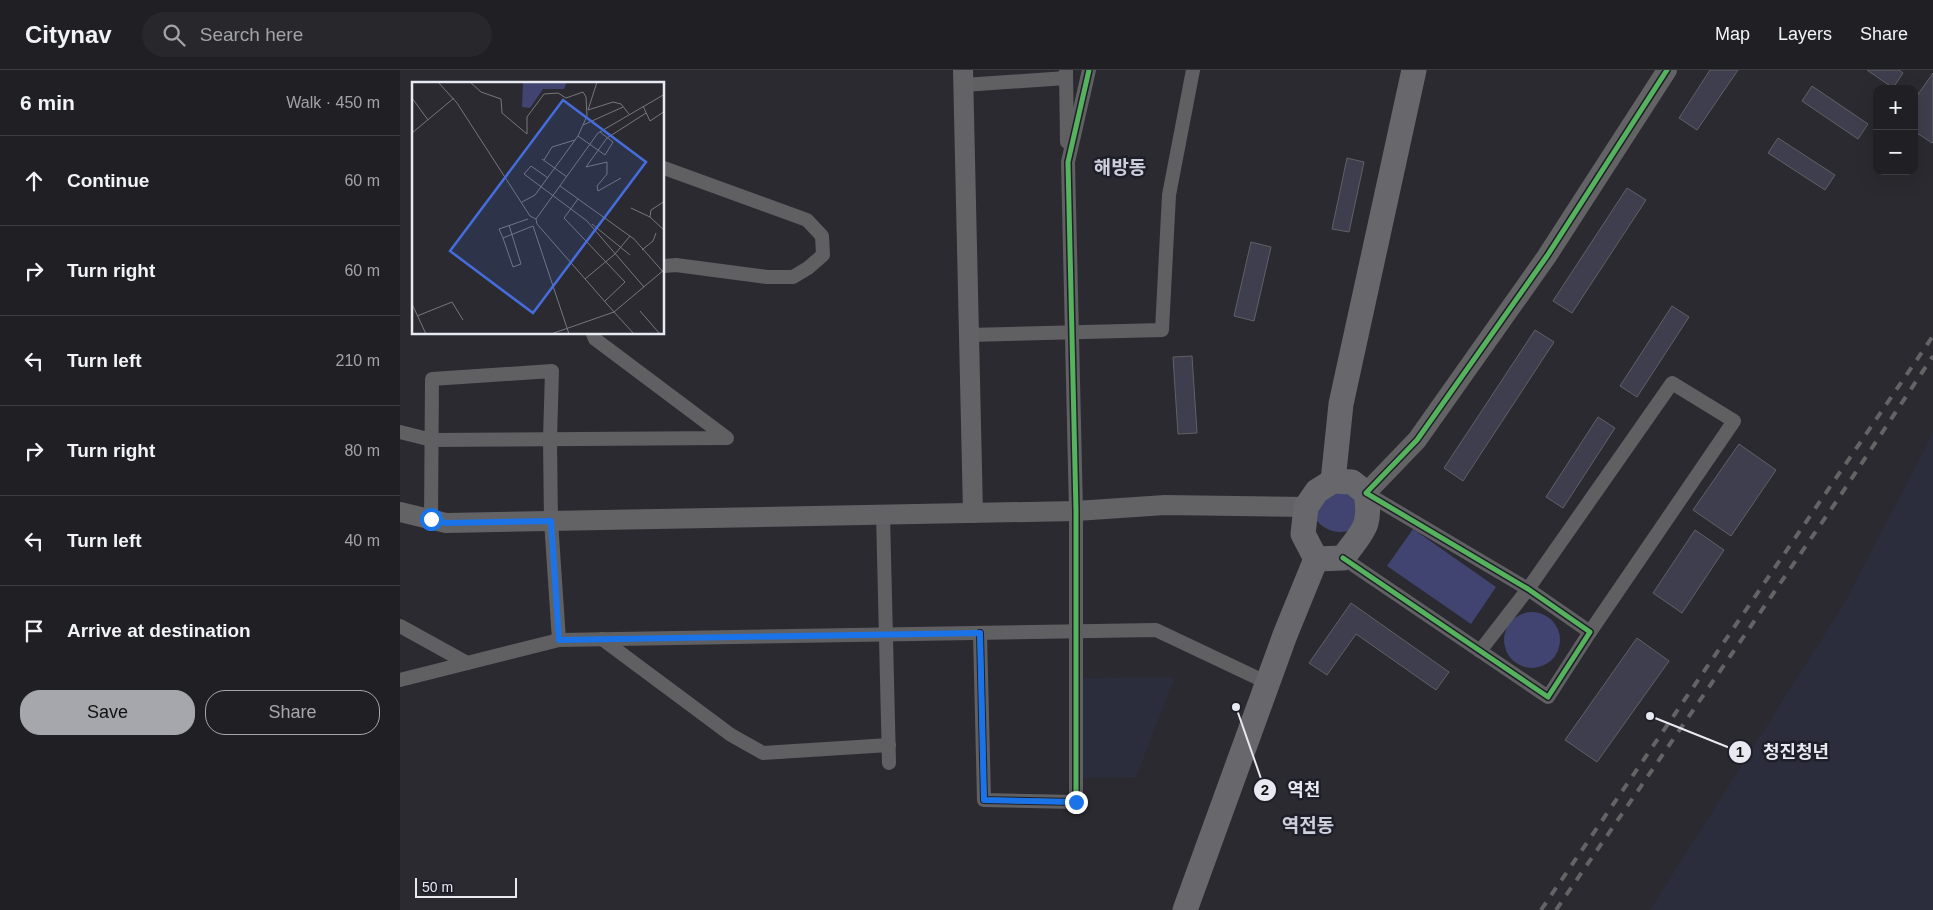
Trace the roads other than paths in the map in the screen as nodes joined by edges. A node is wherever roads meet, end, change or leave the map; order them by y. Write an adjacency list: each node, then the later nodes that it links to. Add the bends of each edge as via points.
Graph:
1 (1089, 70): 7 (street)
2 (1193, 70): 10 (street, via 1169,194 1162,330)
3 (1414, 70): 16 (highway, via 1341,404)
4 (1667, 70): 17 (street, via 1547,256 1417,440)
5 (1066, 74): 6 (street); 7 (street)
6 (964, 77): 12 (street)
7 (1068, 162): 10 (street)
8 (665, 168): 9 (street, via 807,220 822,236 823,255 793,276 767,277)
9 (665, 266)
10 (1072, 332): 12 (street); 19 (street)
11 (593, 335): 14 (street, via 594,339 728,438)
12 (969, 335): 21 (street)
13 (400, 432): 15 (street)
14 (550, 439): 15 (street); 15 (street, via 552,371 432,379); 24 (street)
15 (432, 440): 23 (street)
16 (1333, 481): 17 (highway, via 1352,482); 18 (highway, via 1317,491)
17 (1366, 493): 25 (highway, via 1366,526); 27 (street)
18 (1306, 506): 19 (street, via 1165,506); 26 (highway, via 1303,534)
19 (1076, 511): 21 (street); 29 (street)
20 (400, 512): 23 (street)
21 (973, 512): 22 (street)
22 (883, 514): 24 (street); 32 (street)
23 (431, 519): 24 (street, via 446,523)
24 (551, 521): 34 (street)
25 (1343, 558): 26 (highway); 35 (street)
26 (1316, 560): 38 (highway)
27 (1528, 589): 30 (street); 30 (street, via 1672,383 1734,421); 35 (street)
28 (400, 626): 36 (street)
29 (1076, 631): 31 (street); 31 (street, via 1076,802 984,800); 38 (street, via 1156,630)
30 (1590, 632): 35 (street, via 1548,697)
31 (980, 633): 32 (street)
32 (886, 634): 33 (street); 39 (street)
33 (602, 639): 34 (street); 39 (street, via 731,735 764,753)
34 (559, 640): 36 (street)
35 (1480, 651)
36 (467, 663): 37 (street)
37 (400, 680)
38 (1268, 683): 41 (highway)
39 (889, 744): 40 (street)
40 (889, 763)
41 (1185, 910)

